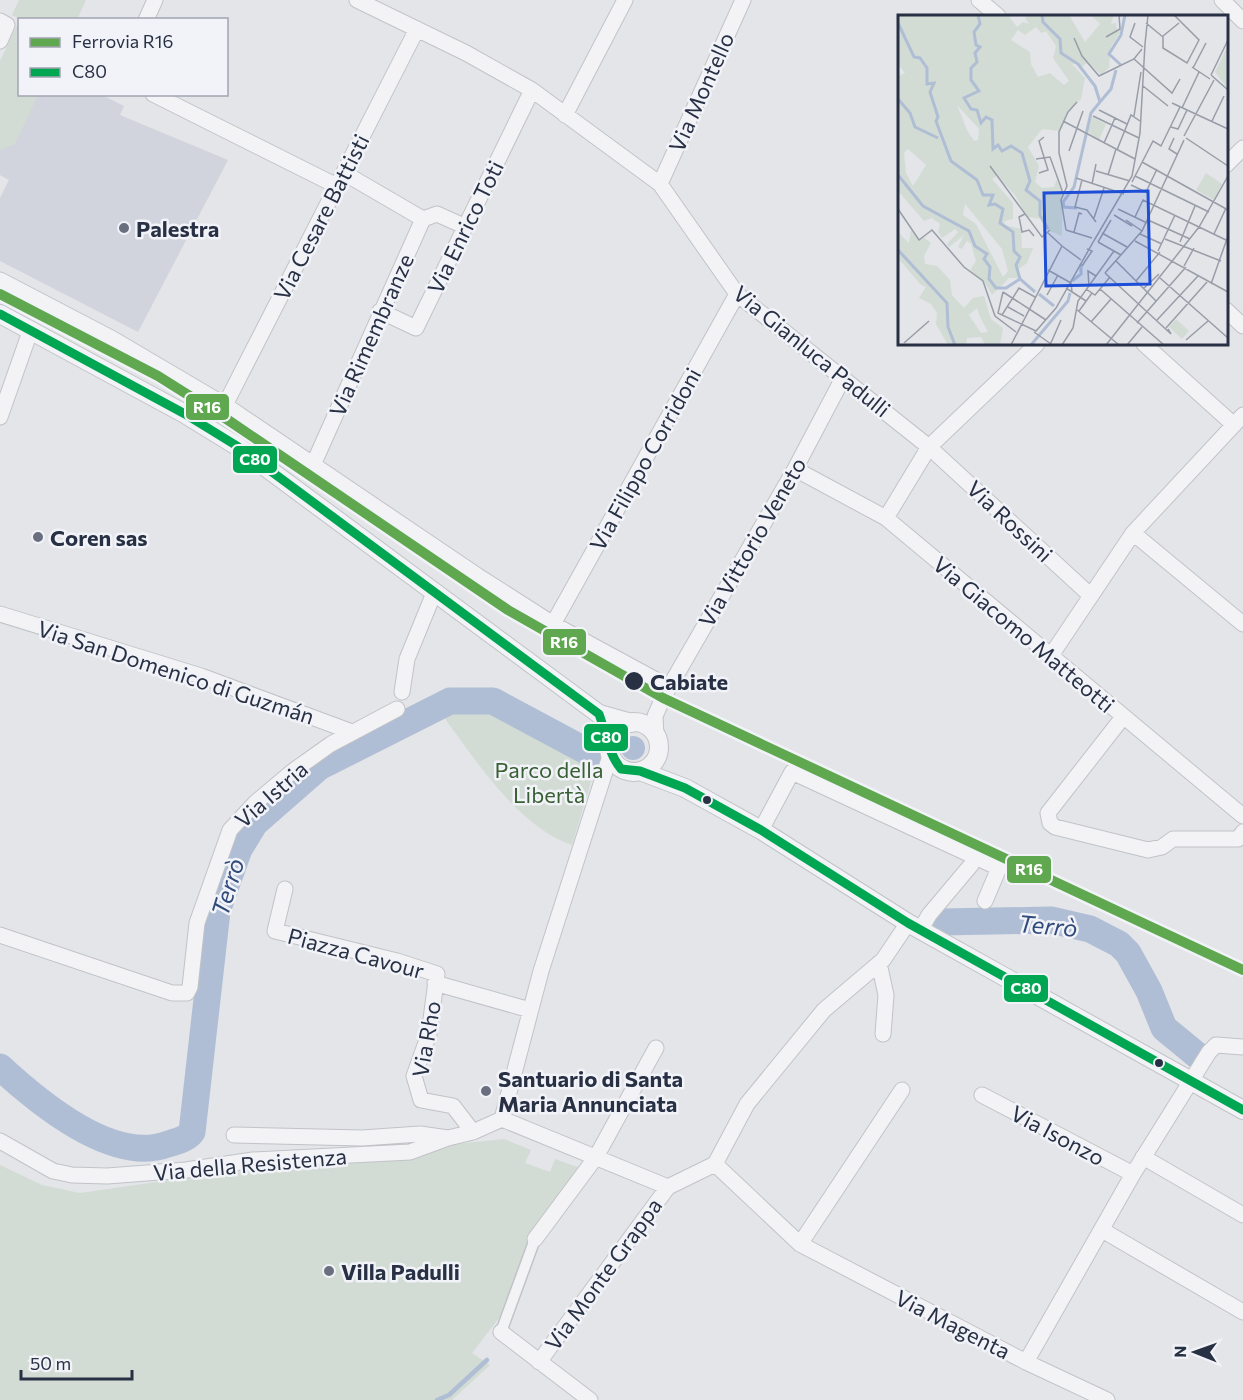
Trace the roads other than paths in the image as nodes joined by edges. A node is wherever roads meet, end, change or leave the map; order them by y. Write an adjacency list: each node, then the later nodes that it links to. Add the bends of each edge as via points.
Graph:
1 (155, 0): 9 (street)
2 (357, 0): 7 (street, Via Gianluca Padulli)
3 (625, 0): 16 (street)
4 (743, 0): 20 (street, Via Montello)
5 (979, 0): 8 (street)
6 (1222, 0): 10 (street)
7 (382, 5): 12 (street, Via Gianluca Padulli)
8 (997, 15)
9 (147, 18)
10 (1243, 21)
11 (4, 23): 13 (street)
12 (417, 29): 14 (street, Via Gianluca Padulli); 19 (street, Via Cesare Battisti)
13 (0, 41)
14 (532, 90): 16 (street, Via Gianluca Padulli); 22 (street, Via Enrico Toti)
15 (157, 96): 19 (street)
16 (565, 115): 20 (street, Via Gianluca Padulli)
17 (1243, 148): 18 (street)
18 (1228, 164)
19 (340, 180): 21 (street); 33 (street, Via Cesare Battisti)
20 (660, 184): 24 (street, Via Gianluca Padulli)
21 (430, 216): 22 (street); 25 (street, Via Rimembranze)
22 (465, 227): 25 (street, Via Enrico Toti, via 416,328)
23 (0, 280): 33 (street, via 113,339)
24 (737, 294): 32 (street, Via Gianluca Padulli); 44 (street, Via Filippo Corridoni)
25 (380, 311): 37 (street, Via Rimembranze)
26 (1228, 311): 28 (street)
27 (0, 314): 29 (street)
28 (1243, 326)
29 (31, 329): 34 (street); 41 (street, via 237,446)
30 (1036, 345): 36 (street)
31 (1145, 345): 35 (street)
32 (843, 378): 36 (street, Via Gianluca Padulli); 38 (street, Via Vittorio Veneto)
33 (225, 405): 37 (street)
34 (0, 417)
35 (1239, 420): 40 (street)
36 (929, 447): 39 (street); 42 (street, Via Rossini)
37 (313, 465): 44 (street)
38 (795, 469): 39 (street, Via Giacomo Matteotti); 47 (street, Via Vittorio Veneto)
39 (886, 518): 46 (street, Via Giacomo Matteotti)
40 (1133, 533): 42 (street); 45 (street)
41 (434, 593): 48 (street, via 407,659); 51 (street)
42 (1090, 596): 46 (street)
43 (0, 614): 54 (street, Via San Domenico di Guzmán, via 201,676)
44 (553, 624): 47 (street)
45 (1243, 624)
46 (1050, 657): 52 (street, Via Giacomo Matteotti)
47 (669, 687): 49 (street, Via Vittorio Veneto)
48 (402, 692)
49 (659, 706): 53 (street, Via Vittorio Veneto, via 652,714); 55 (street, Via Vittorio Veneto, via 655,716)
50 (396, 709): 54 (street, Via Istria)
51 (599, 714): 53 (street); 56 (street)
52 (1123, 717): 59 (street, Via Giacomo Matteotti); 61 (street, via 1048,813 1050,823 1148,850 1173,839 1238,839)
53 (633, 722): 55 (street, via 644,724); 56 (street, via 619,727)
54 (352, 732): 66 (street, Via Istria, via 293,771 230,830 199,913 187,993 172,993)
55 (657, 744): 57 (street, via 650,765); 58 (street, via 666,771)
56 (610, 748): 57 (street, via 621,769); 69 (street)
57 (640, 771): 58 (street)
58 (686, 788): 60 (street)
59 (1243, 816)
60 (761, 830): 62 (street, via 792,772); 65 (street)
61 (1243, 832)
62 (975, 856): 64 (street, via 999,868); 65 (street, via 929,915)
63 (285, 889): 68 (street, Piazza Cavour, via 275,932 397,961 437,974)
64 (985, 901)
65 (915, 926): 67 (street); 73 (street)
66 (0, 935)
67 (879, 963): 70 (street, via 886,995); 84 (street, via 824,1010 754,1095)
68 (435, 983): 69 (street); 78 (street, Via Rho, via 429,1035 414,1076 421,1100 453,1106)
69 (530, 1010): 77 (street)
70 (883, 1034)
71 (1243, 1047): 73 (street, via 1216,1046)
72 (656, 1048): 82 (street)
73 (1192, 1082): 76 (street); 83 (street)
74 (902, 1090): 90 (street)
75 (982, 1095): 85 (street, Via Isonzo)
76 (1243, 1110)
77 (502, 1119): 78 (street, Via della Resistenza); 82 (street)
78 (473, 1132): 80 (street, Via della Resistenza)
79 (234, 1135): 80 (street)
80 (448, 1137): 81 (street, Via della Resistenza, via 402,1153 253,1160 97,1177 53,1171)
81 (0, 1141)
82 (596, 1157): 86 (street); 89 (street)
83 (1143, 1157): 85 (street); 87 (street)
84 (715, 1164): 86 (street); 90 (street, Via Magenta)
85 (1133, 1174): 88 (street)
86 (668, 1187): 93 (street, Via Monte Grappa)
87 (1243, 1215)
88 (1102, 1230): 91 (street); 94 (street)
89 (535, 1239): 92 (street)
90 (800, 1245): 94 (street, Via Magenta)
91 (1243, 1312)
92 (501, 1332): 93 (street)
93 (539, 1362): 95 (street)
94 (1026, 1362): 96 (street, Via Magenta)
95 (590, 1400)
96 (1107, 1400)

